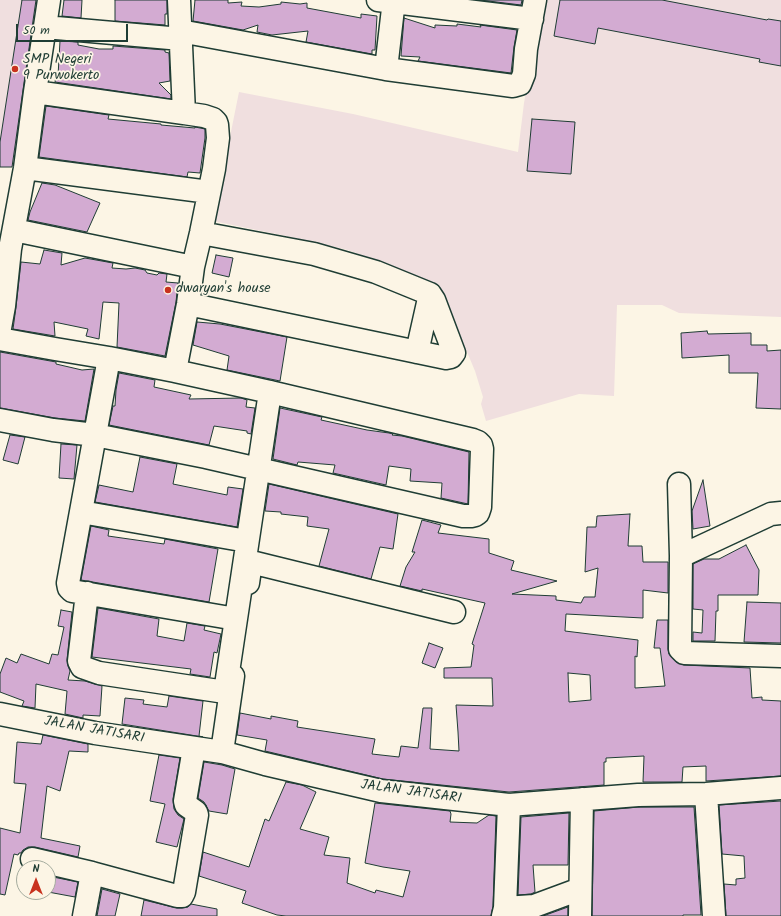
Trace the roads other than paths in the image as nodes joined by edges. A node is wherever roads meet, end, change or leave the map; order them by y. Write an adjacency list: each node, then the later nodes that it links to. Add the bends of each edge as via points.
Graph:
1 (49, 0): 5 (street)
2 (179, 0): 6 (street)
3 (388, 1): 4 (street); 7 (street)
4 (533, 9): 7 (street, via 524,74 520,84 513,86)
5 (45, 27): 6 (street); 8 (street)
6 (181, 35): 7 (street); 9 (street)
7 (382, 68)
8 (35, 92): 9 (street); 10 (street)
9 (184, 113): 11 (street, via 213,119 217,125 218,138)
10 (25, 168): 11 (street); 13 (street)
11 (209, 192): 12 (street)
12 (201, 232): 14 (street); 15 (street, via 314,254 376,272)
13 (8, 242): 14 (street); 17 (street)
14 (193, 267): 16 (street)
15 (430, 294): 19 (street); 19 (street, via 454,353 446,358)
16 (188, 304): 19 (street); 21 (street)
17 (0, 328)
18 (0, 339): 20 (street)
19 (417, 352)
20 (109, 358): 21 (street); 24 (street)
21 (175, 371): 22 (street)
22 (270, 392): 25 (street); 25 (street, via 478,442 482,449 480,507 475,514 463,516)
23 (0, 420): 24 (street)
24 (95, 435): 25 (street); 27 (street)
25 (258, 470): 29 (street)
26 (679, 484): 30 (street)
27 (81, 512): 29 (street); 31 (street, via 68,583 72,591)
28 (781, 513): 30 (street, via 771,514)
29 (248, 541): 33 (street)
30 (681, 556): 34 (street, via 682,652)
31 (87, 593): 33 (street); 33 (street, via 79,662 82,667 99,673 225,692)
32 (454, 612): 37 (street, via 251,562)
33 (236, 619)
34 (781, 656)
35 (0, 714): 36 (street, JALAN JATISARI, via 95,733)
36 (194, 748): 37 (street, JALAN JATISARI); 43 (street, via 185,801 186,806 197,815 183,895 177,896)
37 (222, 752): 41 (street, JALAN JATISARI, via 381,791)
38 (781, 788): 39 (street, JALAN JATISARI)
39 (706, 794): 40 (street, JALAN JATISARI, via 638,795); 48 (street)
40 (582, 800): 41 (street, JALAN JATISARI); 44 (street)
41 (509, 805): 45 (street)
42 (32, 859): 43 (street)
43 (92, 873): 46 (street)
44 (580, 888): 45 (street, via 534,906); 47 (street)
45 (504, 912)
46 (84, 916)
47 (580, 916)
48 (714, 916)

